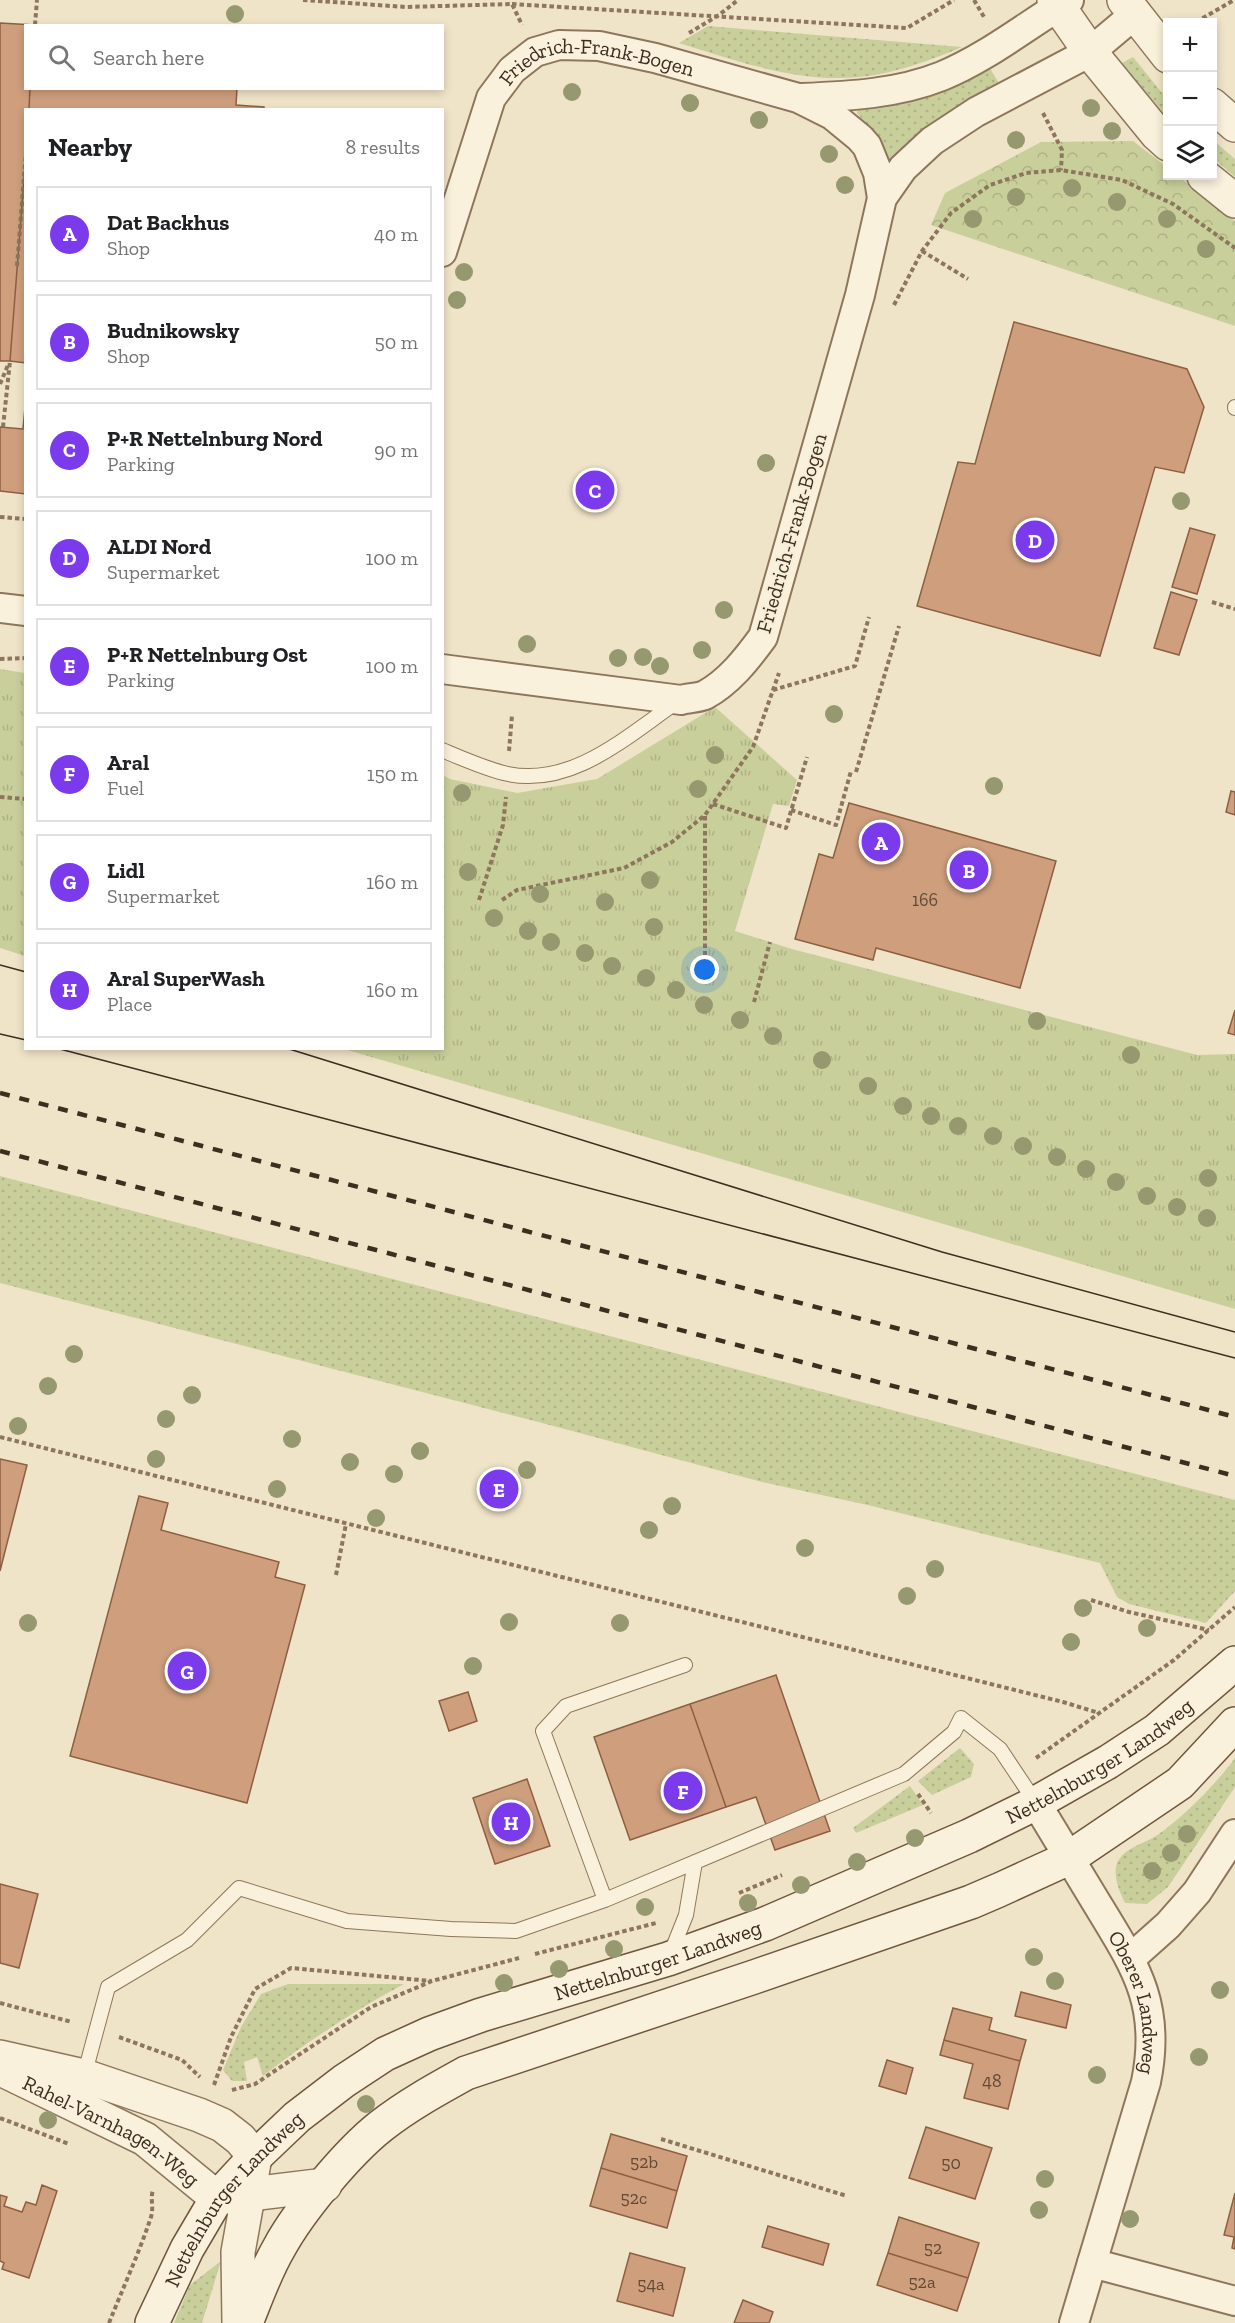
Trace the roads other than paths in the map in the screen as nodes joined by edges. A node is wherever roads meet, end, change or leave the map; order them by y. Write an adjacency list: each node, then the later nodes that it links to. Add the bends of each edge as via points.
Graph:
1 (1061, 2): 4 (main road); 5 (street, Friedrich-Frank-Bogen, via 1002,44 941,76 877,93)
2 (1129, 7): 3 (main road); 4 (street, Friedrich-Frank-Bogen)
3 (1163, 51)
4 (1090, 52): 8 (main road); 10 (street, Friedrich-Frank-Bogen, via 976,112 932,141 903,168)
5 (798, 98): 10 (street, Friedrich-Frank-Bogen, via 832,115 867,146 878,173); 12 (street, Friedrich-Frank-Bogen, via 598,46 559,45 535,52 512,70 491,98)
6 (1217, 109): 7 (main road)
7 (1235, 125)
8 (1163, 140)
9 (1209, 180): 11 (main road)
10 (882, 198): 16 (street, Friedrich-Frank-Bogen, via 860,295 763,637 726,680 703,696)
11 (1235, 201)
12 (444, 246)
13 (0, 608): 14 (street)
14 (24, 611)
15 (444, 669): 16 (street, Friedrich-Frank-Bogen)
16 (681, 700): 17 (lane, via 587,763 555,774 508,774)
17 (444, 751)
18 (1235, 1663): 21 (main road, Nettelnburger Landweg, via 1157,1730)
19 (685, 1665): 25 (lane, via 566,1706 543,1731)
20 (1235, 1724): 23 (main road, via 1180,1784)
21 (1036, 1803): 23 (street, Oberer Landweg); 24 (lane, via 1000,1749 961,1718 954,1732 904,1774); 27 (main road, Nettelnburger Landweg, via 765,1924)
22 (1235, 1834): 26 (street, via 1197,1892)
23 (1069, 1858): 26 (street, Oberer Landweg); 32 (main road, via 971,1902 466,2073 417,2100 379,2128)
24 (695, 1862): 25 (lane); 27 (lane, via 686,1915)
25 (606, 1900): 30 (lane, via 516,1931 451,1929 346,1921 239,1888 187,1940 108,1987)
26 (1131, 1958): 34 (street, Oberer Landweg, via 1150,2019 1150,2063)
27 (668, 1959): 31 (main road, Nettelnburger Landweg, via 481,2015 385,2054 297,2117)
28 (0, 2057): 30 (main road, Rahel-Varnhagen-Weg)
29 (0, 2069): 33 (main road, Rahel-Varnhagen-Weg, via 145,2139)
30 (84, 2076): 31 (main road, Rahel-Varnhagen-Weg, via 222,2125)
31 (255, 2157): 33 (main road, Nettelnburger Landweg)
32 (325, 2185): 33 (main road); 38 (main road, via 279,2247)
33 (233, 2196): 36 (main road, Nettelnburger Landweg, via 187,2249); 37 (main road)
34 (1092, 2263): 35 (street); 39 (street, Oberer Landweg)
35 (1235, 2301)
36 (152, 2323)
37 (239, 2323)
38 (246, 2323)
39 (1074, 2323)

